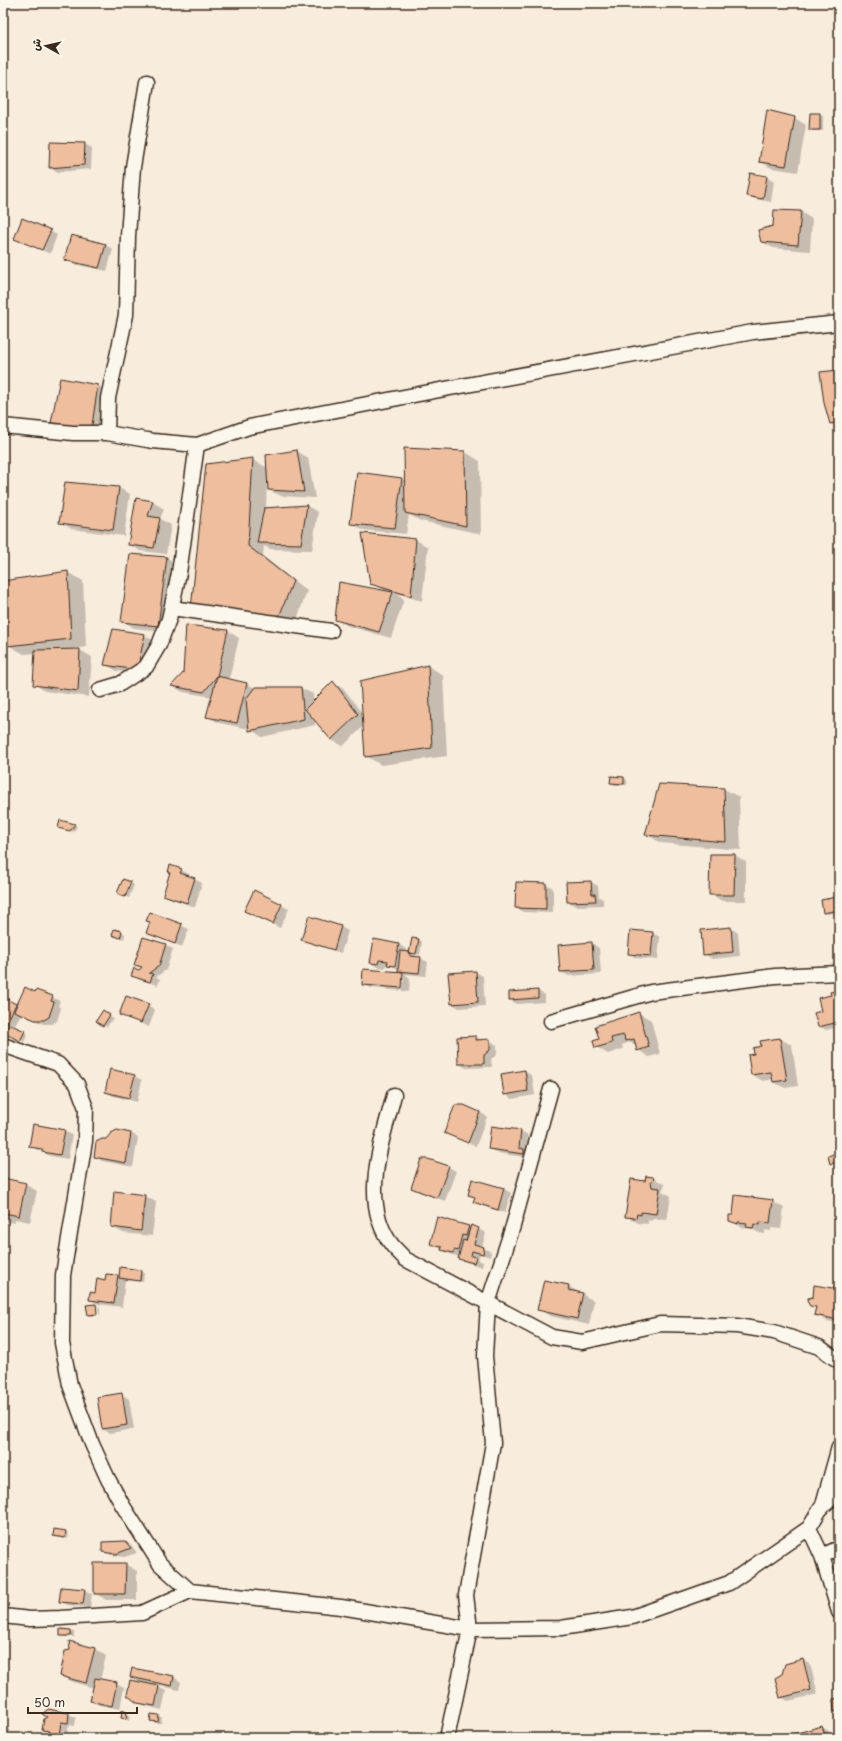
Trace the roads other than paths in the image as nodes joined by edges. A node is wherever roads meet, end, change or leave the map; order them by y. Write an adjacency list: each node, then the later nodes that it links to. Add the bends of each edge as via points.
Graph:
1 (147, 82): 4 (street, via 133,167 126,316 108,398)
2 (839, 323): 5 (street, via 753,332 249,426)
3 (3, 426): 4 (street, via 73,433)
4 (107, 433): 5 (street)
5 (197, 445): 6 (street)
6 (172, 608): 7 (street); 8 (street, via 159,646 146,667 120,684)
7 (331, 631)
8 (100, 690)
9 (839, 973): 10 (street, via 775,976 651,992)
10 (551, 1021)
11 (3, 1045): 22 (street, via 58,1064 77,1084 86,1108 85,1141 63,1274 62,1343 70,1385 92,1444 123,1506 160,1564)
12 (551, 1089): 14 (street)
13 (394, 1095): 14 (street, via 377,1168 374,1198 381,1222 392,1245 405,1259)
14 (488, 1303): 15 (street, via 552,1337 582,1342 660,1324 737,1326 774,1332 819,1347); 25 (street, via 485,1356 493,1443 466,1595)
15 (839, 1361)
16 (839, 1446): 18 (street)
17 (839, 1492): 18 (street)
18 (821, 1508): 19 (street)
19 (809, 1528): 21 (street); 25 (street, via 729,1583 632,1617 561,1628)
20 (839, 1548): 21 (street)
21 (822, 1556): 23 (street)
22 (190, 1591): 24 (street, via 142,1613 30,1619); 25 (street, via 341,1606)
23 (839, 1612)
24 (3, 1616)
25 (470, 1629): 26 (street)
26 (446, 1738)

